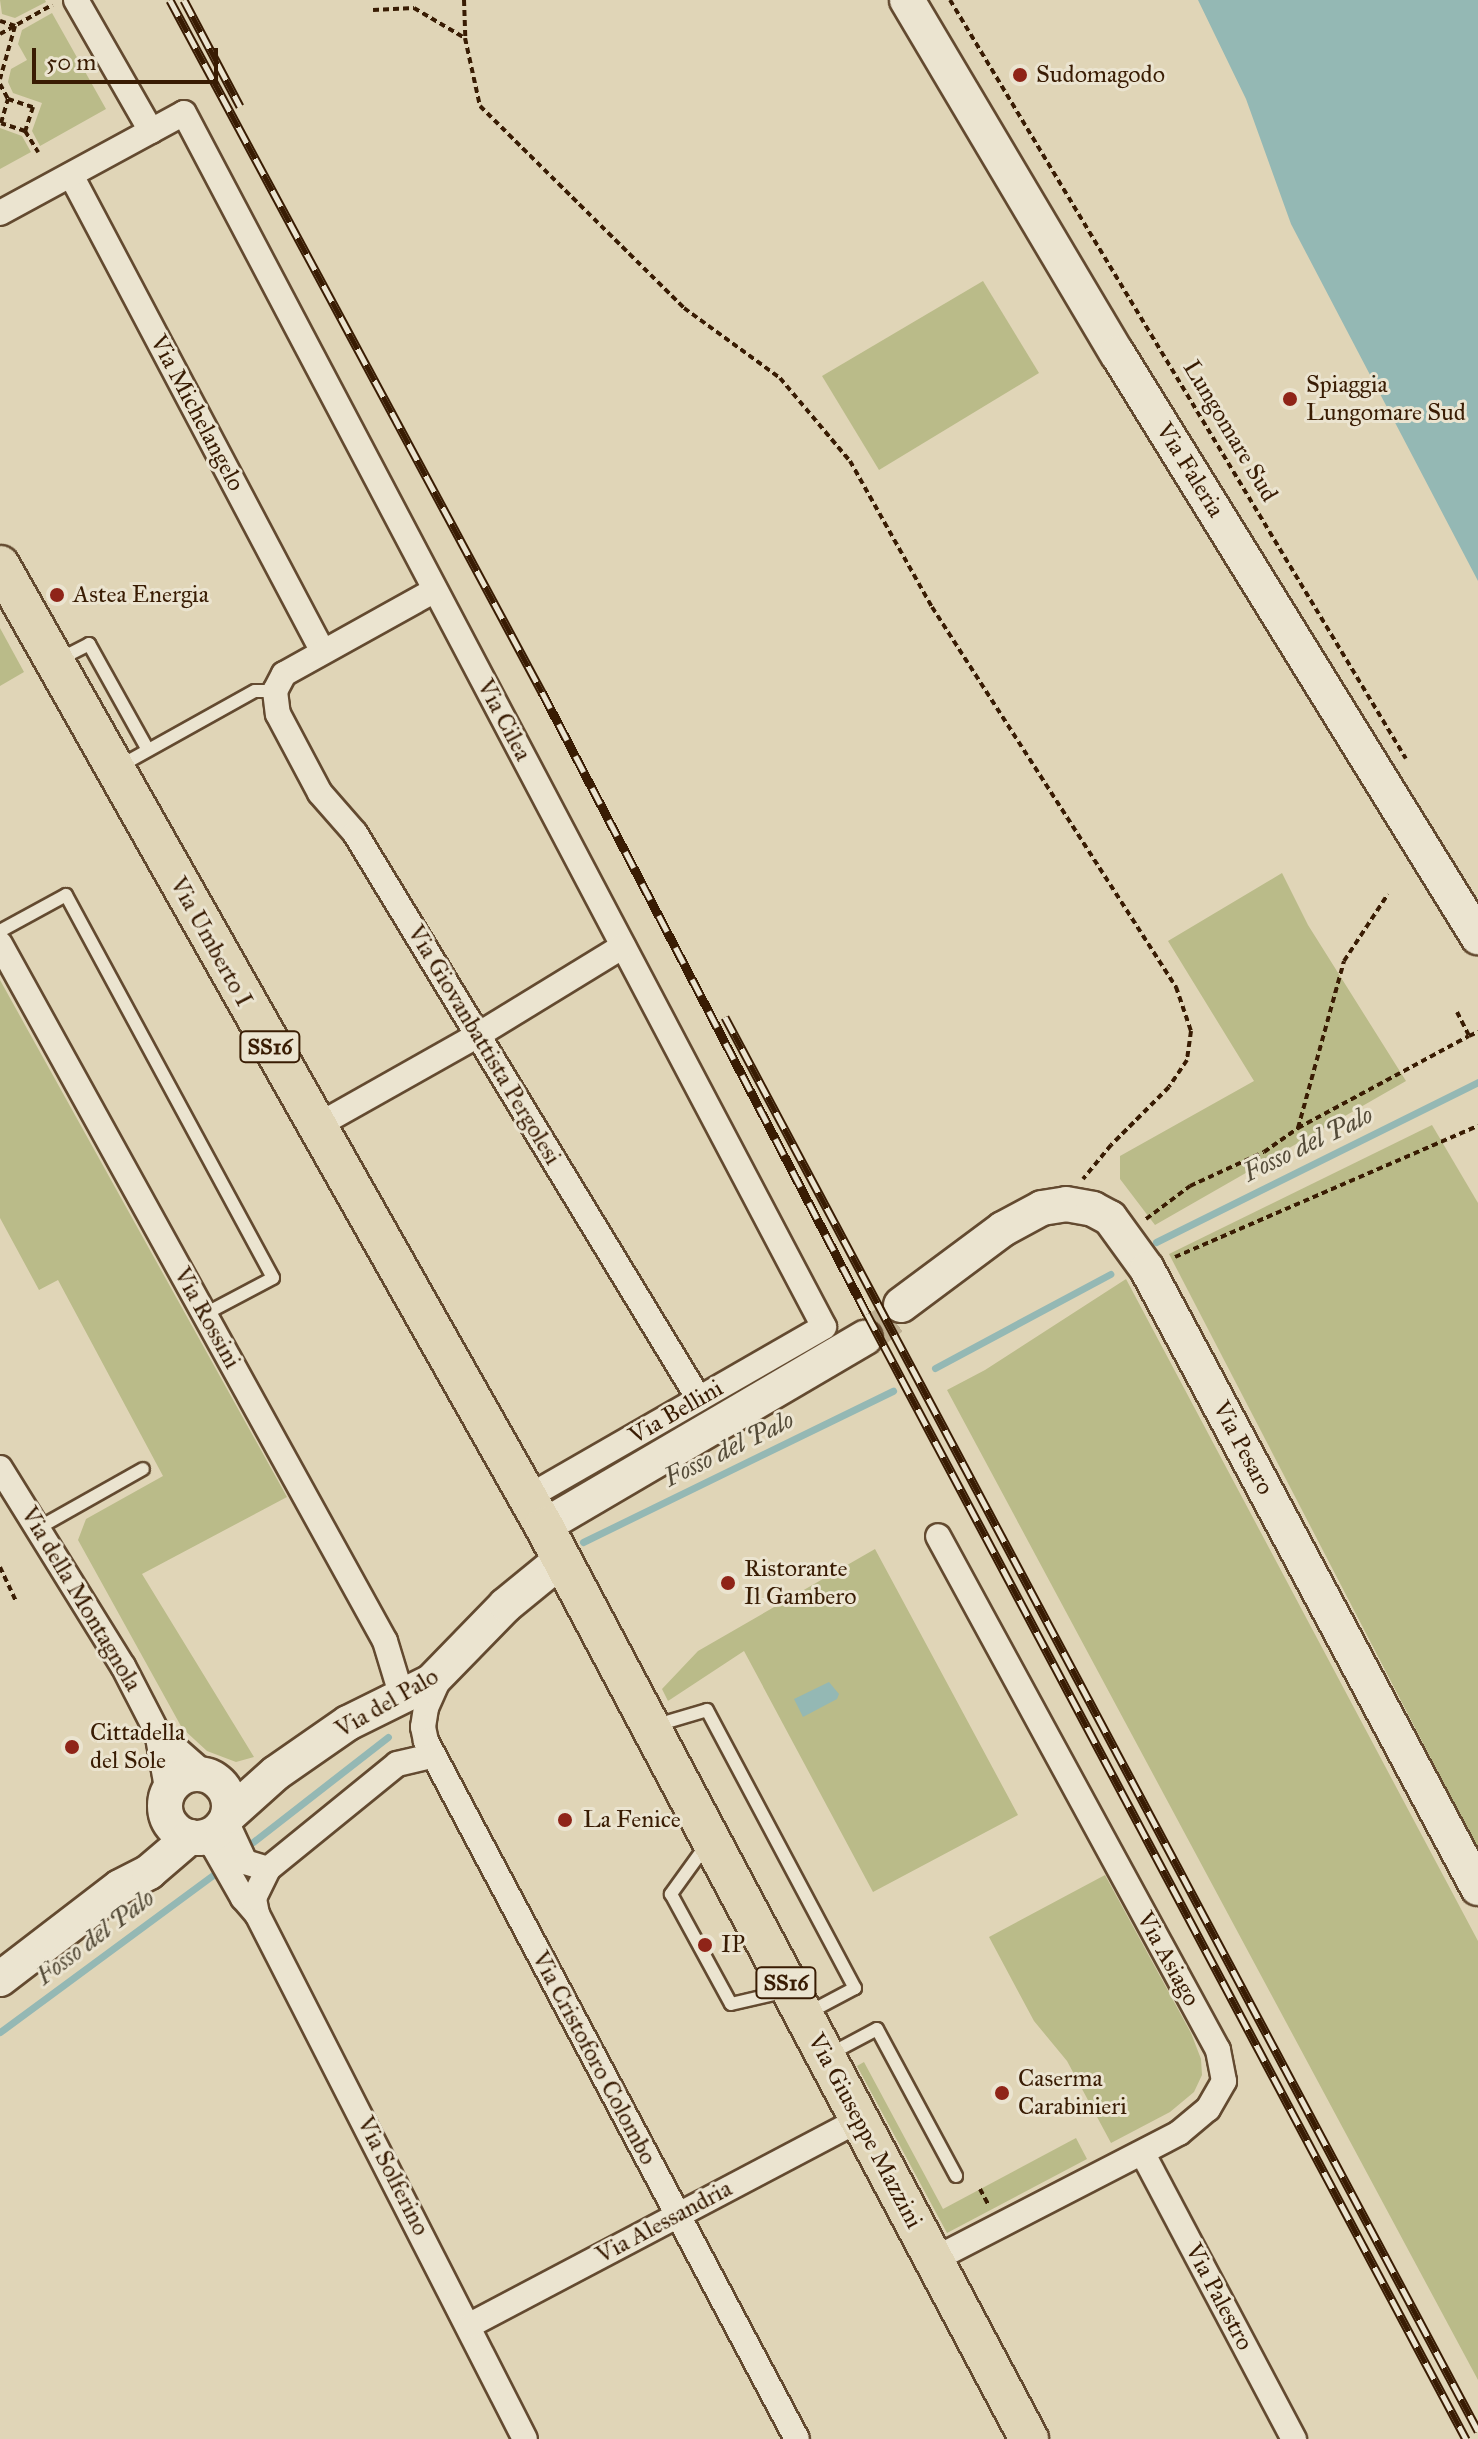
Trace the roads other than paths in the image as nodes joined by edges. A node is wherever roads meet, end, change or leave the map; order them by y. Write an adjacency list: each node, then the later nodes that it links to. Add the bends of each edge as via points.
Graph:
1 (76, 0): 3 (street)
2 (907, 0): 14 (street, Via Faleria, via 1125,366)
3 (151, 131): 4 (street); 7 (street, Via Cilea, via 184,113)
4 (71, 175): 5 (street); 8 (street, Via Michelangelo)
5 (0, 213)
6 (0, 565): 9 (main road, Via Umberto I / SS16)
7 (435, 590): 8 (street); 16 (street, Via Cilea)
8 (323, 652): 10 (street, via 284,674)
9 (54, 663): 11 (lane, via 89,644); 12 (main road, Via Umberto I / SS16)
10 (275, 691): 11 (lane, via 255,691); 17 (street, Via Giovanbattista Pergolesi, via 278,714 320,793 355,833)
11 (148, 750): 12 (lane)
12 (113, 769): 18 (main road, Via Umberto I / SS16)
13 (0, 931): 20 (lane, via 66,895 273,1278)
14 (1478, 937)
15 (0, 944): 20 (street, Via Rossini)
16 (623, 946): 17 (street); 21 (street, Via Cilea)
17 (478, 1035): 18 (street); 23 (street, Via Giovanbattista Pergolesi)
18 (315, 1127): 26 (main road, Via Umberto I / SS16)
19 (905, 1305): 40 (street, Via Pesaro, via 1020,1218 1066,1204 1110,1218 1147,1269)
20 (205, 1314): 31 (street, Via Rossini, via 385,1641)
21 (824, 1327): 23 (street, Via Bellini)
22 (860, 1339): 26 (street)
23 (699, 1399): 26 (street, Via Bellini)
24 (0, 1468): 27 (street, Via della Montagnola)
25 (143, 1469): 27 (lane)
26 (535, 1512): 29 (main road, Via Giuseppe Mazzini / SS16)
27 (40, 1527): 33 (street, Via della Montagnola)
28 (938, 1536): 46 (street, Via Asiago, via 1218,2050 1224,2081 1217,2097 1179,2133)
29 (561, 1560): 30 (street, Via del Palo, via 506,1605); 32 (main road, Via Giuseppe Mazzini / SS16)
30 (441, 1673): 31 (street, Via del Palo); 34 (street, Via Cristoforo Colombo, via 423,1727)
31 (402, 1697): 35 (street, Via del Palo, via 348,1723)
32 (650, 1727): 38 (main road, Via Giuseppe Mazzini / SS16); 43 (lane, via 707,1710 855,1988)
33 (157, 1732): 36 (street, Via della Montagnola); 37 (street, Via della Montagnola)
34 (433, 1756): 39 (street, via 397,1764); 48 (street, Via Cristoforo Colombo)
35 (276, 1773): 36 (street, Via del Palo, via 243,1782); 37 (street, Via del Palo)
36 (210, 1777): 37 (street, via 228,1795); 37 (street, Via del Palo, via 183,1777)
37 (196, 1820): 39 (street, via 245,1862); 41 (street, Via Solferino); 42 (street, Via del Palo, via 149,1872 120,1887)
38 (710, 1840): 43 (main road, Via Giuseppe Mazzini / SS16); 43 (lane, via 671,1894 731,2004)
39 (268, 1869): 41 (street, via 254,1898)
40 (1478, 1888)
41 (257, 1914): 50 (street, Via Solferino)
42 (0, 1979)
43 (797, 2003): 44 (main road, Via Giuseppe Mazzini / SS16)
44 (825, 2056): 45 (main road, Via Giuseppe Mazzini / SS16); 47 (lane, via 877,2029)
45 (859, 2120): 48 (street, Via Alessandria); 49 (main road, Via Giuseppe Mazzini / SS16)
46 (1143, 2154): 49 (street, Via Asiago); 54 (street, Via Palestro)
47 (956, 2176)
48 (677, 2215): 50 (street, Via Alessandria); 53 (street, Via Cristoforo Colombo)
49 (933, 2260): 51 (main road, Via Giuseppe Mazzini / SS16)
50 (470, 2325): 52 (street, Via Solferino)
51 (1026, 2438)
52 (525, 2439)
53 (797, 2439)
54 (1294, 2439)

